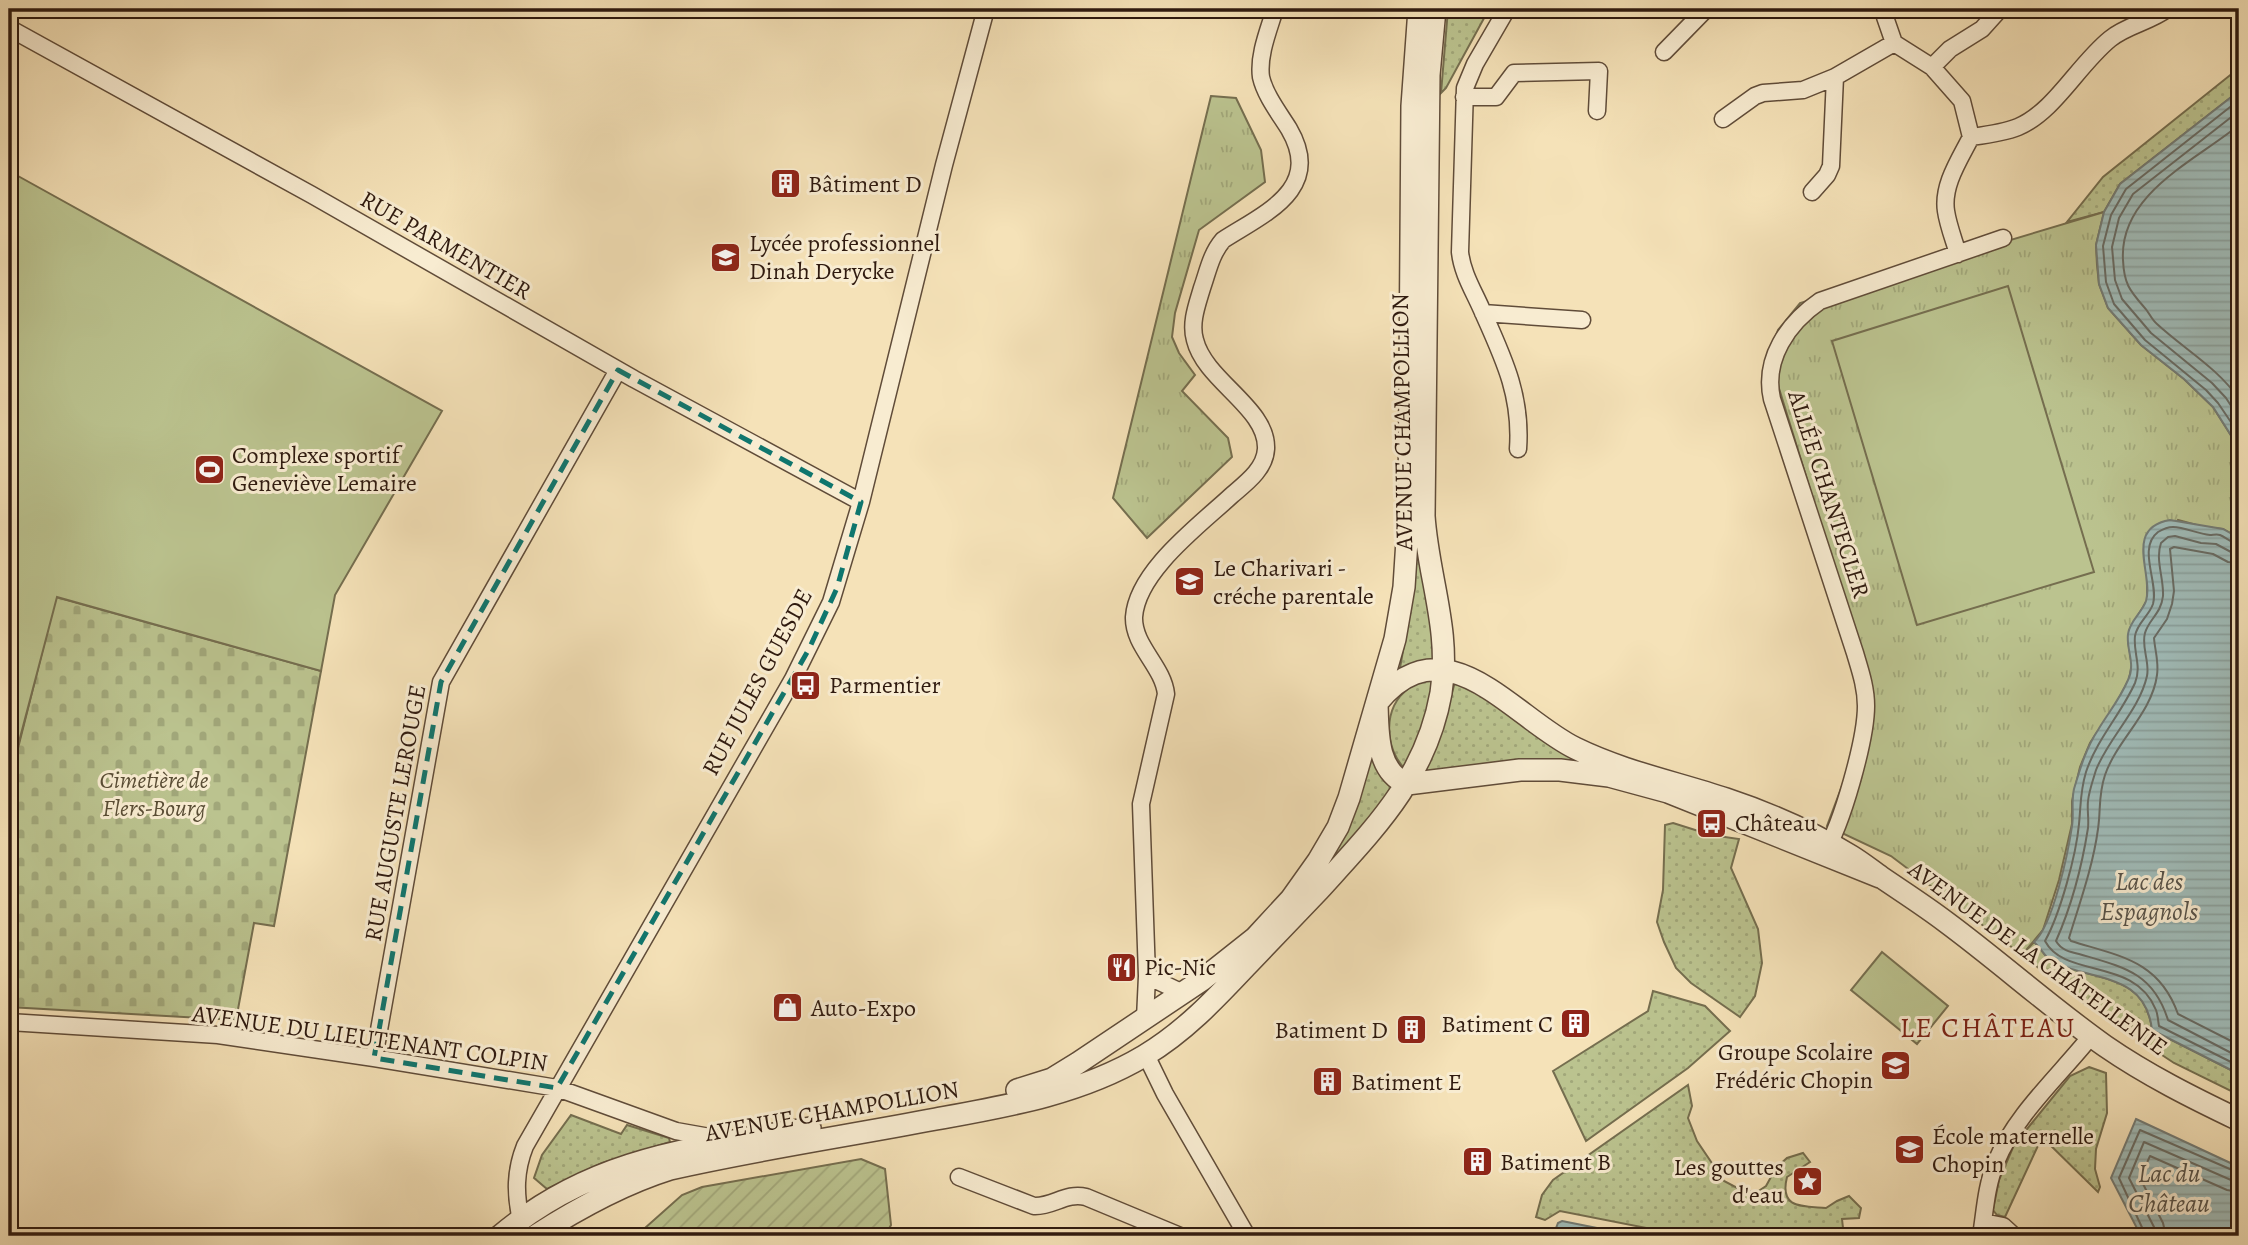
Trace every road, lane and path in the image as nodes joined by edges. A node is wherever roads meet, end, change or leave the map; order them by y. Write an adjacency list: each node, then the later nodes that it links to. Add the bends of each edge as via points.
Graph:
1 (986, 9): 26 (street, RUE JULES GUESDE)
2 (1275, 9): 31 (street, via 1261,70 1265,90 1300,155 1296,181 1280,203 1216,248 1193,327 1200,353 1252,413 1266,450 1258,471 1175,548 1149,579 1134,614 1135,631 1166,694 1141,804)
3 (1419, 9): 28 (street, AVENUE CHAMPOLLION, via 1412,106 1407,554 1401,608)
4 (1435, 9): 27 (street, AVENUE CHAMPOLLION, via 1428,98 1424,503 1441,613)
5 (1507, 9): 15 (street, via 1468,78)
6 (1706, 9): 12 (street)
7 (1885, 9): 11 (street)
8 (2000, 9): 13 (street, via 1982,29)
9 (2167, 9): 18 (street, via 2109,39 2034,118 2014,129)
10 (9, 28): 24 (street, RUE PARMENTIER)
11 (1894, 43): 13 (street); 14 (street)
12 (1664, 52)
13 (1932, 67): 18 (street, via 1962,100)
14 (1835, 77): 17 (street, via 1803,90 1763,93); 19 (street, via 1831,166)
15 (1464, 97): 16 (street, via 1496,97 1514,73 1599,71); 22 (street, via 1460,252)
16 (1597, 111)
17 (1723, 119)
18 (1971, 137): 21 (street, via 1945,200)
19 (1812, 192)
20 (2003, 238): 21 (street, ALLÉE CHANTECLER)
21 (1958, 254): 30 (street, ALLÉE CHANTECLER, via 1820,301 1788,330 1772,367 1772,399 1865,693 1862,734 1842,811)
22 (1483, 313): 23 (street); 25 (street, via 1514,389)
23 (1582, 320)
24 (618, 370): 26 (street, RUE PARMENTIER); 37 (street, RUE AUGUSTE LEROUGE, via 441,682)
25 (1518, 449)
26 (861, 502): 38 (street, RUE JULES GUESDE, via 836,588 809,649)
27 (1443, 670): 28 (street, AVENUE DE LA CHÂTELLENIE, via 1408,676); 29 (street, AVENUE CHAMPOLLION, via 1434,723); 30 (street, AVENUE DE LA CHÂTELLENIE, via 1486,686 1575,748 1740,804)
28 (1377, 703): 29 (street, via 1383,757 1396,778); 32 (street, AVENUE CHAMPOLLION, via 1343,814 1314,868 1255,938)
29 (1408, 784): 30 (street, AVENUE DE LA CHÂTELLENIE, via 1520,770 1609,776 1668,792); 36 (street, AVENUE CHAMPOLLION, via 1380,822 1226,990)
30 (1826, 849): 35 (street, AVENUE DE LA CHÂTELLENIE, via 1858,860 1945,920)
31 (1147, 976): 32 (street); 33 (street)
32 (1183, 993): 33 (street, AVENUE CHAMPOLLION)
33 (1145, 1019): 36 (street, via 1142,1040); 40 (street, AVENUE CHAMPOLLION, via 1052,1079 1026,1088)
34 (9, 1022): 37 (street, AVENUE DU LIEUTENANT COLPIN, via 218,1035)
35 (2091, 1036): 39 (street, AVENUE DE LA CHÂTELLENIE, via 2155,1077); 42 (street, via 2004,1144 1991,1176)
36 (1146, 1055): 43 (street, AVENUE CHAMPOLLION, via 1102,1077 1022,1103 670,1169); 46 (street)
37 (374, 1058): 38 (street, AVENUE DU LIEUTENANT COLPIN)
38 (557, 1088): 40 (street, AVENUE CHAMPOLLION, via 677,1131); 43 (street, RUE JULES GUESDE, via 519,1160 516,1195)
39 (2239, 1120)
40 (734, 1142): 43 (street, AVENUE CHAMPOLLION, via 670,1153 607,1171 557,1195)
41 (959, 1177): 45 (street, via 1034,1206 1072,1195 1086,1197)
42 (1982, 1229): 47 (street, via 2003,1226)
43 (529, 1231): 44 (street)
44 (500, 1236)
45 (1180, 1236)
46 (1247, 1236)
47 (2014, 1236)

